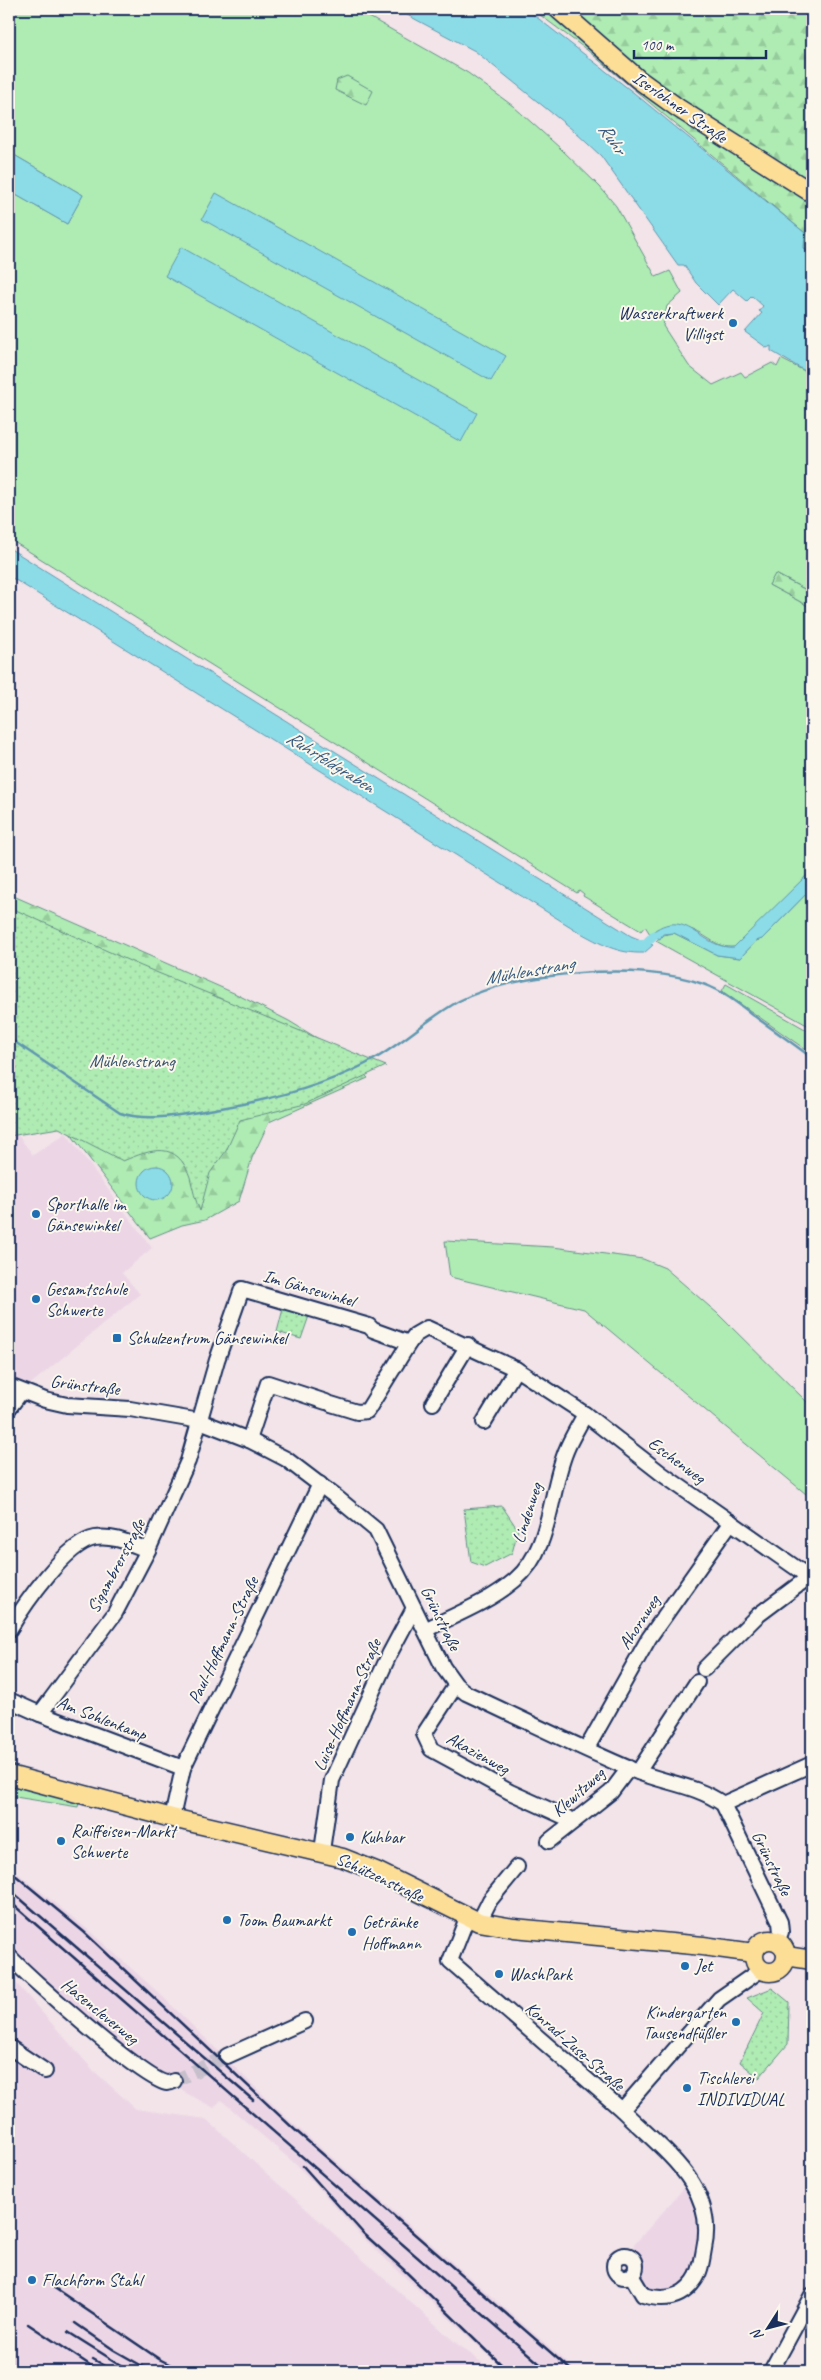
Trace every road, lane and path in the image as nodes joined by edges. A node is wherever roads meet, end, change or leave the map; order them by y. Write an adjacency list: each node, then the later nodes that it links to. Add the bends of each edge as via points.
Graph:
1 (558, 9): 2 (main road, Iserlohner Straße, via 638,79 678,108)
2 (812, 193)
3 (409, 1342): 4 (street, Eschenweg, via 427,1328); 10 (street, Im Gänsewinkel, via 369,1326 242,1289); 12 (street, Eschenweg, via 367,1411 357,1412 268,1384)
4 (468, 1345): 5 (street, Eschenweg); 7 (street)
5 (516, 1369): 9 (street, Eschenweg); 11 (street)
6 (15, 1389): 8 (street); 10 (street, Grünstraße, via 67,1405 130,1409)
7 (433, 1403)
8 (9, 1408)
9 (585, 1414): 14 (street, Eschenweg); 19 (street, Lindenweg, via 566,1451 540,1545 528,1566 498,1593)
10 (200, 1421): 12 (street, Grünstraße); 15 (street, Sigambrerstraße, via 188,1461)
11 (484, 1422)
12 (249, 1440): 13 (street, Grünstraße, via 286,1459)
13 (320, 1484): 17 (street, Grünstraße, via 376,1530); 27 (street, Paul-Hoffmann-Straße)
14 (731, 1522): 16 (street, Eschenweg); 25 (street, Ahornweg, via 649,1638)
15 (148, 1550): 18 (street, via 117,1538 95,1538 81,1543 65,1555); 24 (street, Sigambrerstraße, via 115,1613)
16 (811, 1580): 20 (street, via 757,1616)
17 (414, 1608): 19 (street, Grünstraße); 34 (street, Luise-Hoffmann-Straße, via 332,1780)
18 (9, 1630)
19 (425, 1630): 22 (street, Grünstraße)
20 (704, 1669)
21 (696, 1682): 28 (street, Klewitzweg)
22 (456, 1685): 25 (street, Grünstraße, via 466,1693); 32 (street, Akazienweg, via 424,1734 431,1749 510,1792)
23 (9, 1700): 24 (street, Am Sohlenkamp)
24 (40, 1714): 27 (street, Am Sohlenkamp)
25 (587, 1748): 28 (street, Grünstraße)
26 (812, 1764): 30 (street)
27 (183, 1768): 31 (street, Paul-Hoffmann-Straße)
28 (634, 1770): 30 (street, Grünstraße, via 678,1783); 32 (street, Klewitzweg)
29 (9, 1775): 31 (main road, Schützenstraße)
30 (723, 1804): 37 (street, Grünstraße, via 780,1922)
31 (172, 1818): 34 (main road, Schützenstraße)
32 (574, 1821): 33 (street, Klewitzweg)
33 (550, 1842)
34 (322, 1851): 36 (main road, Schützenstraße, via 376,1872)
35 (517, 1867): 36 (street)
36 (473, 1920): 40 (main road, Schützenstraße, via 514,1928 704,1946); 46 (street, Konrad-Zuse-Straße, via 455,1944 450,1961)
37 (781, 1949): 39 (main road); 40 (main road, via 762,1942); 40 (main road, via 782,1966 777,1970 766,1971)
38 (9, 1956): 45 (street, Hasencleverweg, via 62,2006 140,2068 155,2079 167,2083)
39 (812, 1960)
40 (758, 1961): 46 (street, Konrad-Zuse-Straße, via 718,1999)
41 (305, 2021): 43 (street)
42 (9, 2047): 44 (street)
43 (227, 2056)
44 (46, 2071)
45 (174, 2081)
46 (622, 2110): 47 (street, Konrad-Zuse-Straße, via 689,2176 706,2208 708,2220 700,2269 687,2291 670,2298 656,2299 643,2295)
47 (631, 2275)
48 (812, 2295): 49 (street)
49 (771, 2371)

